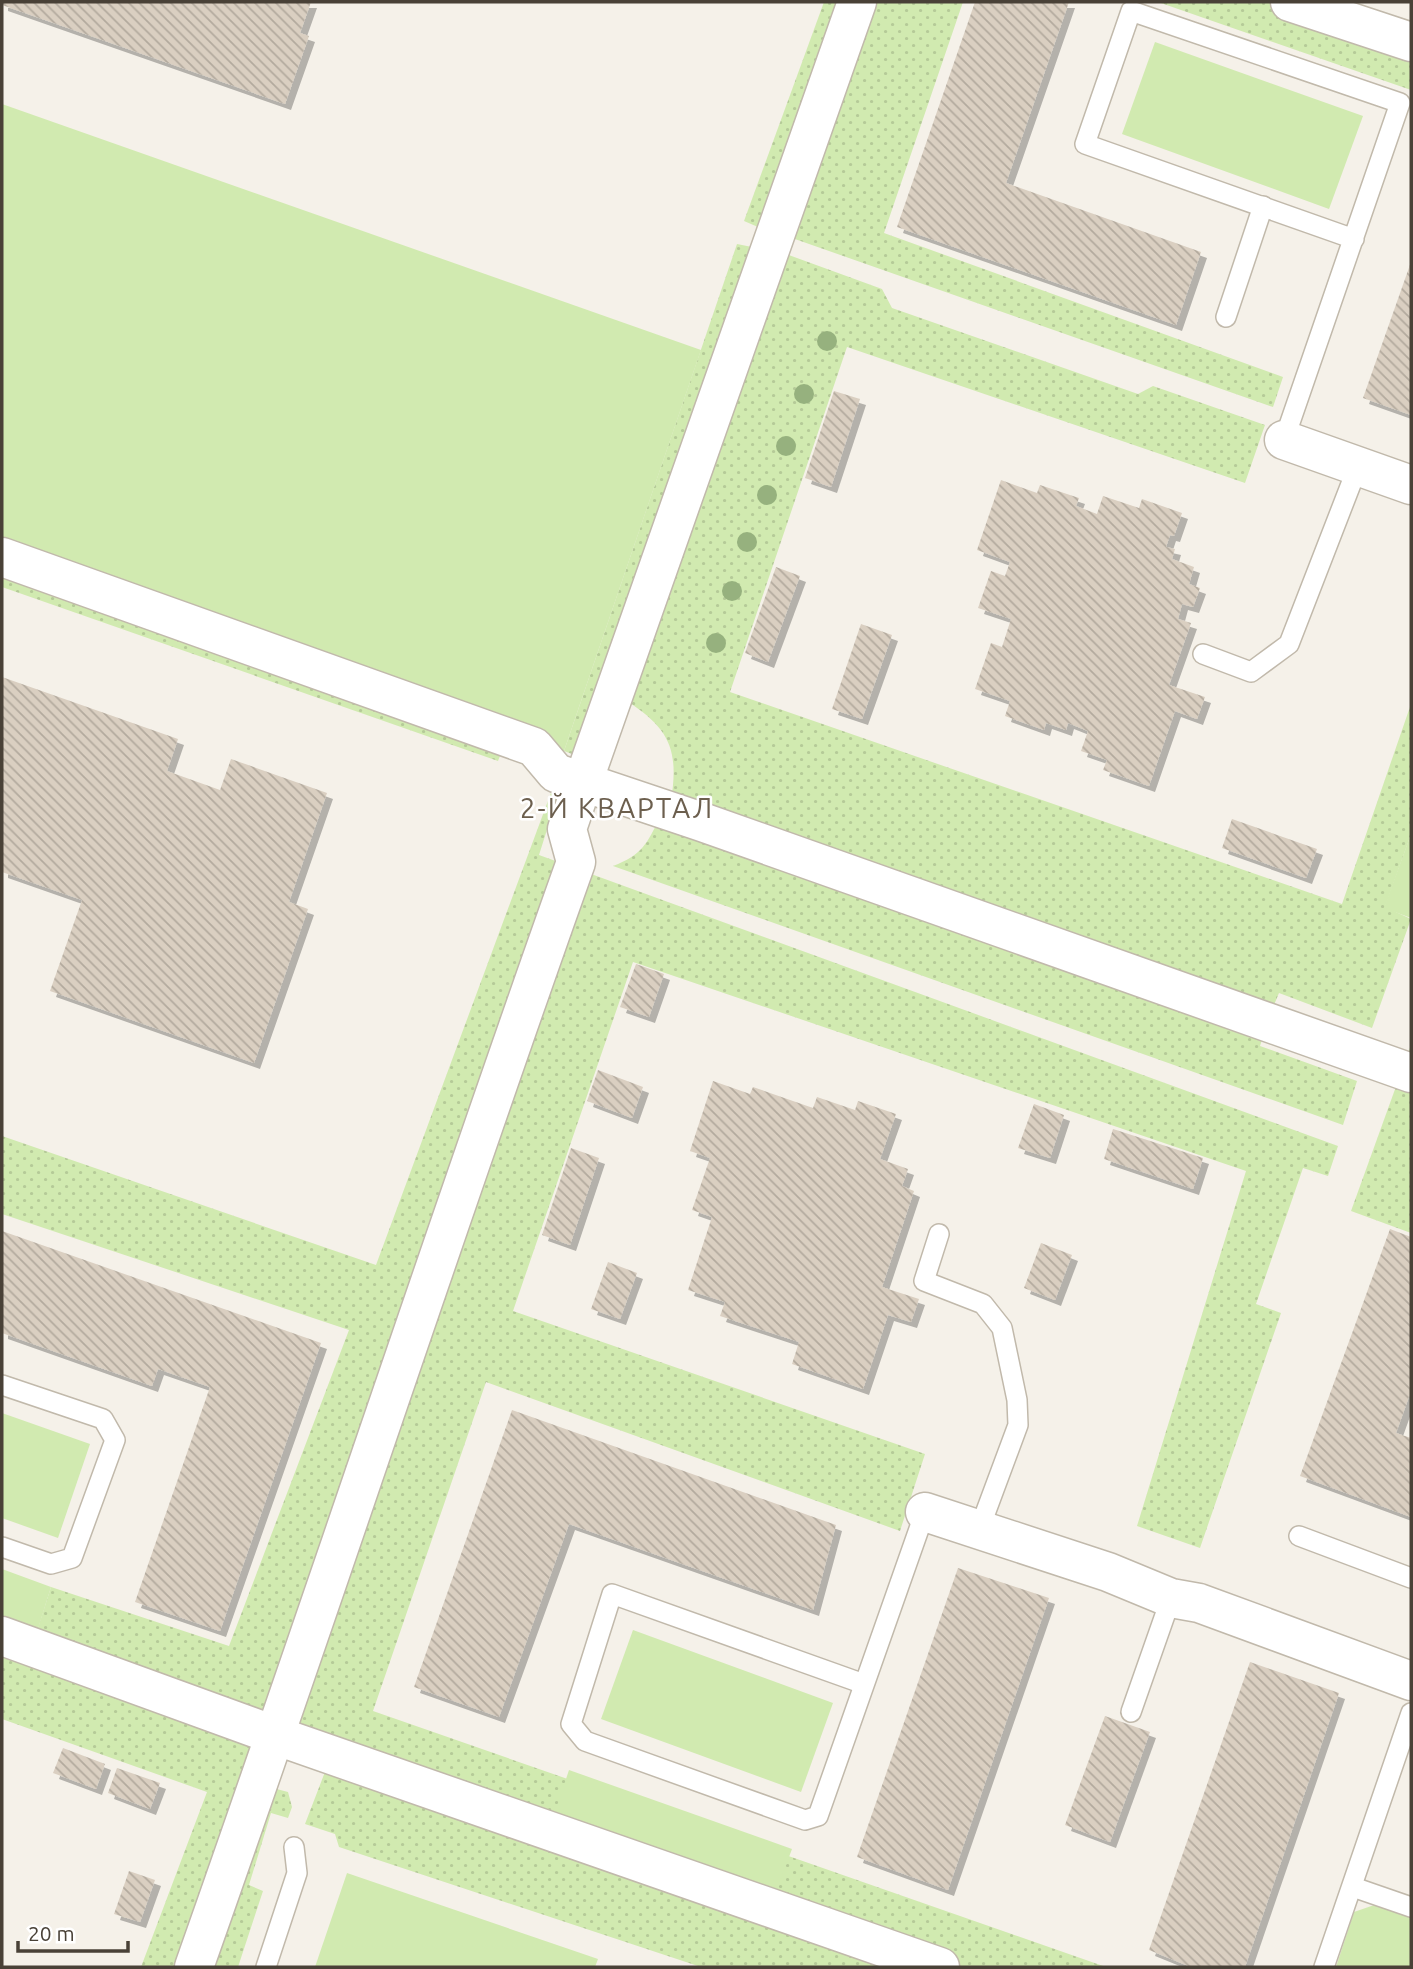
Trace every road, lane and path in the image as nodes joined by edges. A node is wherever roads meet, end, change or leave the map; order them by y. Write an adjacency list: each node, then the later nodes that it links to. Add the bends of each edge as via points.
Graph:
1 (857, 2): 12 (street)
2 (1290, 2): 3 (street)
3 (1411, 43)
4 (1262, 206): 5 (lane); 5 (lane, via 1085,144 1131,10 1400,103); 6 (lane)
5 (1354, 239): 7 (lane)
6 (1226, 317)
7 (1284, 440): 8 (street)
8 (1358, 466): 9 (street); 11 (lane, via 1289,644 1251,672)
9 (1411, 485)
10 (2, 557): 12 (street, via 534,747 556,774)
11 (1203, 654)
12 (583, 782): 13 (street); 27 (street, via 567,829 576,862)
13 (1411, 1073)
14 (939, 1234): 17 (lane, via 923,1281 983,1304 1002,1328 1017,1400 1018,1425)
15 (2, 1385): 19 (lane, via 103,1419 115,1440 72,1558 51,1564)
16 (925, 1511): 17 (street); 24 (lane)
17 (979, 1531): 21 (street, via 1108,1572)
18 (1298, 1536): 20 (lane)
19 (2, 1547)
20 (1411, 1578)
21 (1171, 1598): 23 (street, via 1199,1603); 25 (lane)
22 (2, 1636): 27 (street)
23 (1411, 1681)
24 (864, 1684): 24 (lane, via 817,1816 805,1820 585,1741 570,1724 612,1594)
25 (1131, 1712)
26 (1411, 1713): 29 (lane)
27 (277, 1736): 31 (street); 33 (street)
28 (294, 1847): 32 (lane, via 297,1873)
29 (1353, 1887): 30 (lane); 34 (lane)
30 (1411, 1907)
31 (194, 1967)
32 (266, 1967)
33 (940, 1967)
34 (1325, 1967)

